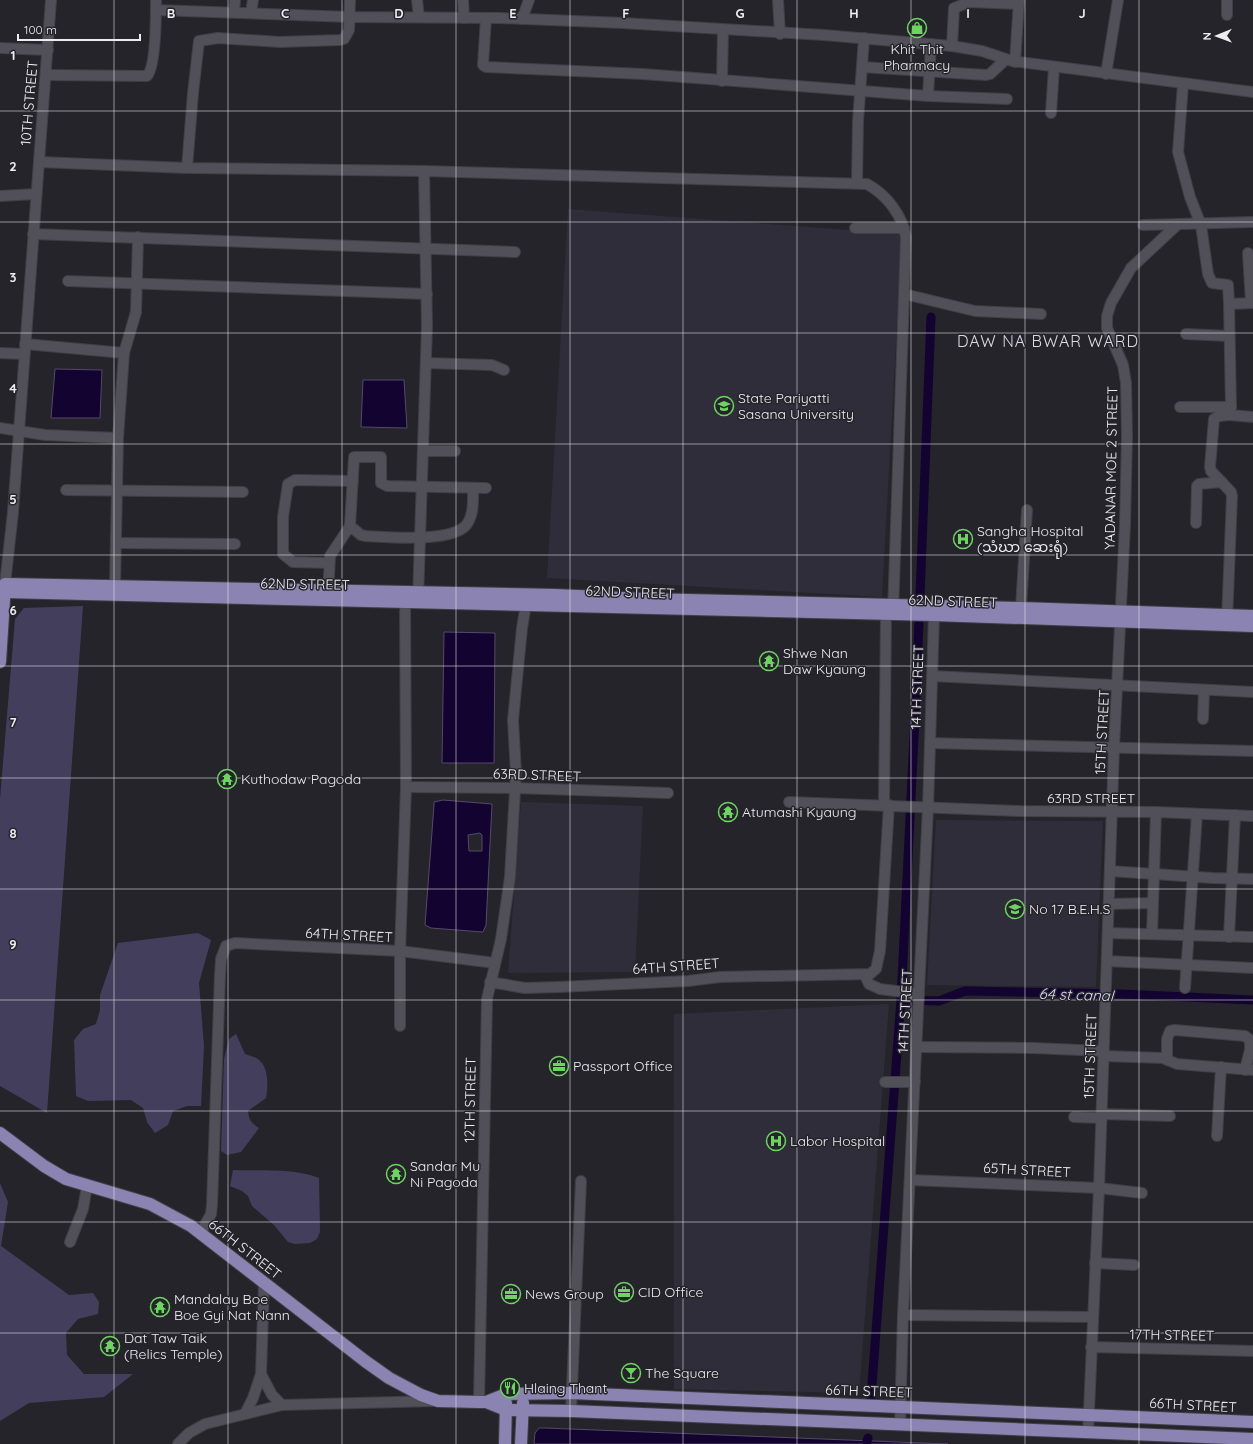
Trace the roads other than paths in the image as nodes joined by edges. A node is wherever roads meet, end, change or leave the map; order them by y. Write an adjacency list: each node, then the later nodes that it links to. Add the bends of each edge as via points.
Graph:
1 (51, 0): 28 (street, 10TH STREET)
2 (235, 0): 14 (street)
3 (253, 0): 15 (street)
4 (350, 0): 17 (street)
5 (417, 0): 18 (street)
6 (463, 0): 19 (street)
7 (529, 0): 21 (street)
8 (778, 0): 23 (street)
9 (1118, 0): 34 (street)
10 (1227, 0): 16 (street)
11 (970, 1): 12 (street); 26 (street, via 954,8)
12 (1019, 2): 30 (street)
13 (156, 5): 14 (street); 35 (street, via 152,66 147,76)
14 (234, 12): 15 (street)
15 (251, 12): 17 (street)
16 (1226, 15)
17 (350, 17): 18 (street); 44 (street, via 348,34 340,40 280,42 218,38 199,41)
18 (419, 17): 19 (street)
19 (464, 18): 20 (street)
20 (486, 18): 21 (street); 36 (street, via 484,66 643,74)
21 (522, 19): 22 (street)
22 (723, 30): 23 (street); 36 (street)
23 (780, 34): 24 (street)
24 (864, 38): 25 (street); 31 (street)
25 (931, 44): 26 (street); 33 (street)
26 (952, 46): 29 (street, via 982,51)
27 (0, 48): 28 (street)
28 (48, 50): 35 (street, 10TH STREET)
29 (1005, 60): 30 (street); 33 (street, via 986,75)
30 (1015, 62): 32 (street)
31 (862, 66): 33 (street); 38 (street)
32 (1054, 67): 34 (street); 42 (street)
33 (929, 71): 40 (street)
34 (1106, 74): 37 (street)
35 (46, 75): 43 (street, 10TH STREET)
36 (722, 81): 38 (street)
37 (1183, 84): 39 (street); 52 (street, via 1178,152 1190,197)
38 (860, 90): 40 (street); 46 (street)
39 (1253, 92)
40 (928, 96): 41 (street)
41 (1007, 99)
42 (1050, 113)
43 (39, 162): 44 (street); 47 (street, 10TH STREET)
44 (187, 168): 45 (street)
45 (424, 171): 46 (street); 57 (street)
46 (858, 183): 54 (street, via 867,184 878,192 899,216)
47 (36, 194): 48 (street); 55 (street, 10TH STREET)
48 (0, 196)
49 (1253, 222): 52 (street)
50 (1178, 224): 51 (street); 52 (street); 109 (street, YADANAR MOE 2 STREET, via 1131,268 1111,303 1107,316 1107,328 1123,365 1126,383 1125,525)
51 (1143, 225)
52 (1201, 225): 65 (street, via 1209,278 1214,283 1228,285)
53 (855, 228): 54 (street)
54 (904, 228): 63 (street)
55 (33, 234): 56 (street); 69 (street, 10TH STREET)
56 (138, 237): 57 (street); 61 (street)
57 (426, 248): 58 (street); 62 (street)
58 (515, 252)
59 (1248, 253): 64 (street)
60 (68, 281): 61 (street)
61 (137, 284): 62 (street); 71 (street, via 135,318)
62 (427, 294): 73 (street)
63 (904, 294): 66 (street, via 975,311); 107 (street)
64 (1252, 303): 65 (street)
65 (1229, 304): 68 (street)
66 (1041, 314)
67 (1186, 334): 68 (street)
68 (1229, 336): 76 (street)
69 (25, 344): 71 (street); 72 (street, 10TH STREET)
70 (0, 353): 72 (street)
71 (124, 353): 80 (street)
72 (24, 354): 79 (street, 10TH STREET)
73 (426, 363): 74 (street, via 492,365); 81 (street)
74 (504, 370)
75 (1180, 407): 76 (street)
76 (1230, 411): 77 (street); 84 (street, via 1213,422 1210,467)
77 (1253, 417)
78 (0, 428): 79 (street)
79 (19, 431): 80 (street, via 45,435); 99 (street, 10TH STREET)
80 (118, 438): 89 (street)
81 (422, 451): 82 (street); 85 (street)
82 (455, 451)
83 (353, 481): 85 (street, via 354,457 381,457 382,485); 93 (street); 97 (street, via 295,480 288,484 283,517 282,554 293,562)
84 (1222, 482): 92 (street, via 1197,486); 111 (street, via 1232,496)
85 (421, 488): 86 (street); 94 (street)
86 (473, 488): 87 (street); 94 (street, via 472,515 466,526 441,536)
87 (486, 488)
88 (66, 490): 89 (street)
89 (117, 492): 90 (street); 95 (street)
90 (242, 492)
91 (1027, 510): 106 (street)
92 (1196, 523)
93 (350, 526): 94 (street, via 366,536); 97 (street, via 332,552)
94 (419, 538): 103 (street)
95 (116, 543): 96 (street); 98 (street)
96 (235, 544)
97 (328, 563): 102 (street)
98 (115, 586): 100 (main road, 62ND STREET); 101 (main road, 62ND STREET)
99 (5, 588): 100 (main road, 62ND STREET); 113 (main road, 10TH STREET)
100 (78, 590): 101 (main road, 62ND STREET)
101 (236, 594): 102 (main road, 62ND STREET)
102 (328, 595): 103 (main road, 62ND STREET); 105 (main road, 62ND STREET)
103 (418, 597): 104 (main road, 62ND STREET); 105 (main road, 62ND STREET)
104 (527, 600): 107 (main road, 62ND STREET); 123 (street, 12TH STREET, via 513,720)
105 (405, 601): 122 (street)
106 (1021, 608): 108 (main road, 62ND STREET); 109 (main road, 62ND STREET)
107 (895, 610): 108 (main road, 62ND STREET); 126 (street)
108 (930, 612): 109 (main road, 62ND STREET); 114 (street, 14TH STREET)
109 (1121, 616): 111 (main road, 62ND STREET); 115 (street, 15TH STREET)
110 (1253, 616): 111 (main road, 62ND STREET)
111 (1227, 620): 112 (main road, 62ND STREET)
112 (1253, 626)
113 (0, 662)
114 (932, 676): 115 (street); 119 (street, 14TH STREET)
115 (1118, 685): 116 (street); 120 (street, 15TH STREET)
116 (1204, 690): 117 (street); 118 (street)
117 (1253, 692)
118 (1203, 719)
119 (930, 743): 120 (street); 127 (street, 14TH STREET)
120 (1114, 747): 121 (street); 128 (street, 15TH STREET)
121 (1253, 751)
122 (406, 787): 123 (street, 63RD STREET); 145 (street)
123 (515, 788): 124 (street, 63RD STREET); 147 (street, 12TH STREET, via 510,877 505,919)
124 (668, 793)
125 (789, 802): 126 (street, 63RD STREET)
126 (886, 805): 127 (street, 63RD STREET); 150 (street, via 885,881 878,963 873,971)
127 (926, 808): 128 (street, 63RD STREET); 153 (street, 14TH STREET)
128 (1113, 812): 129 (street, 63RD STREET); 133 (street, 15TH STREET)
129 (1156, 812): 130 (street, 63RD STREET); 134 (street)
130 (1198, 814): 131 (street, 63RD STREET); 135 (street)
131 (1236, 816): 132 (street, 63RD STREET); 136 (street)
132 (1253, 816)
133 (1110, 871): 134 (street); 138 (street, 15TH STREET)
134 (1154, 873): 135 (street); 139 (street)
135 (1193, 877): 136 (street); 142 (street)
136 (1232, 878): 137 (street); 143 (street)
137 (1253, 879)
138 (1109, 904): 139 (street); 140 (street, 15TH STREET)
139 (1153, 904): 141 (street)
140 (1108, 934): 141 (street); 146 (street, 15TH STREET)
141 (1152, 934): 142 (street)
142 (1188, 935): 143 (street); 148 (street)
143 (1229, 937): 144 (street)
144 (1253, 937)
145 (400, 951): 147 (street, 64TH STREET); 154 (street); 172 (street, 64TH STREET, via 235,943 226,946 221,959 220,975 212,1205 211,1214)
146 (1107, 961): 148 (street); 156 (street, 15TH STREET)
147 (495, 963): 151 (street, 12TH STREET)
148 (1187, 966): 149 (street); 152 (street)
149 (1253, 968)
150 (865, 974): 151 (street, 64TH STREET, via 720,977 688,981 525,988); 153 (street, via 872,986)
151 (490, 982): 186 (street, 12TH STREET, via 487,1006)
152 (1186, 988)
153 (919, 996): 155 (street, 14TH STREET)
154 (400, 1026)
155 (917, 1046): 156 (street, via 1033,1048); 161 (street, 14TH STREET)
156 (1104, 1054): 157 (street); 162 (street, 15TH STREET)
157 (1168, 1060): 158 (street, via 1177,1064); 159 (street, via 1167,1038 1170,1031 1221,1032 1245,1036 1250,1040)
158 (1221, 1067): 159 (street); 166 (street)
159 (1249, 1070)
160 (887, 1082): 161 (street)
161 (910, 1082): 167 (street, 14TH STREET)
162 (1102, 1116): 163 (street); 164 (street); 170 (street, 15TH STREET)
163 (1170, 1116)
164 (1074, 1117)
165 (0, 1133): 169 (main road, 66TH STREET, via 51,1171)
166 (1217, 1136)
167 (911, 1180): 170 (street, 65TH STREET); 177 (street, 14TH STREET)
168 (581, 1181): 182 (street)
169 (87, 1186): 172 (main road, 66TH STREET, via 150,1204); 173 (street, via 83,1208)
170 (1099, 1188): 171 (street, 65TH STREET); 174 (street, 15TH STREET)
171 (1142, 1193)
172 (201, 1232): 176 (main road, 66TH STREET)
173 (70, 1242)
174 (1095, 1263): 175 (street); 178 (street, 15TH STREET)
175 (1134, 1265)
176 (264, 1282): 181 (street); 185 (main road, 66TH STREET, via 389,1378)
177 (903, 1315): 178 (street); 188 (street, 14TH STREET)
178 (1093, 1317): 179 (street, 15TH STREET)
179 (1091, 1347): 180 (street, 17TH STREET); 193 (street, 15TH STREET)
180 (1253, 1350)
181 (261, 1374): 187 (street, via 272,1395); 192 (street)
182 (571, 1393): 184 (main road, 66TH STREET); 188 (main road, 66TH STREET); 191 (street)
183 (506, 1394): 184 (main road, 66TH STREET); 186 (main road, 66TH STREET); 189 (main road)
184 (522, 1394): 190 (main road)
185 (438, 1401): 186 (main road, 66TH STREET); 187 (street)
186 (482, 1402): 189 (main road, 66TH STREET)
187 (282, 1404): 192 (street)
188 (901, 1408): 193 (main road, 66TH STREET); 195 (street, 14TH STREET)
189 (506, 1410): 190 (main road, 66TH STREET); 199 (main road)
190 (523, 1410): 191 (main road, 66TH STREET); 200 (main road)
191 (571, 1411): 195 (main road, 66TH STREET)
192 (245, 1414): 198 (street, via 198,1427)
193 (1089, 1415): 194 (main road, 66TH STREET); 196 (street, 15TH STREET)
194 (1253, 1422)
195 (900, 1424): 196 (main road, 66TH STREET)
196 (1088, 1432): 197 (main road, 66TH STREET)
197 (1253, 1439)
198 (178, 1444)
199 (505, 1444)
200 (521, 1444)

